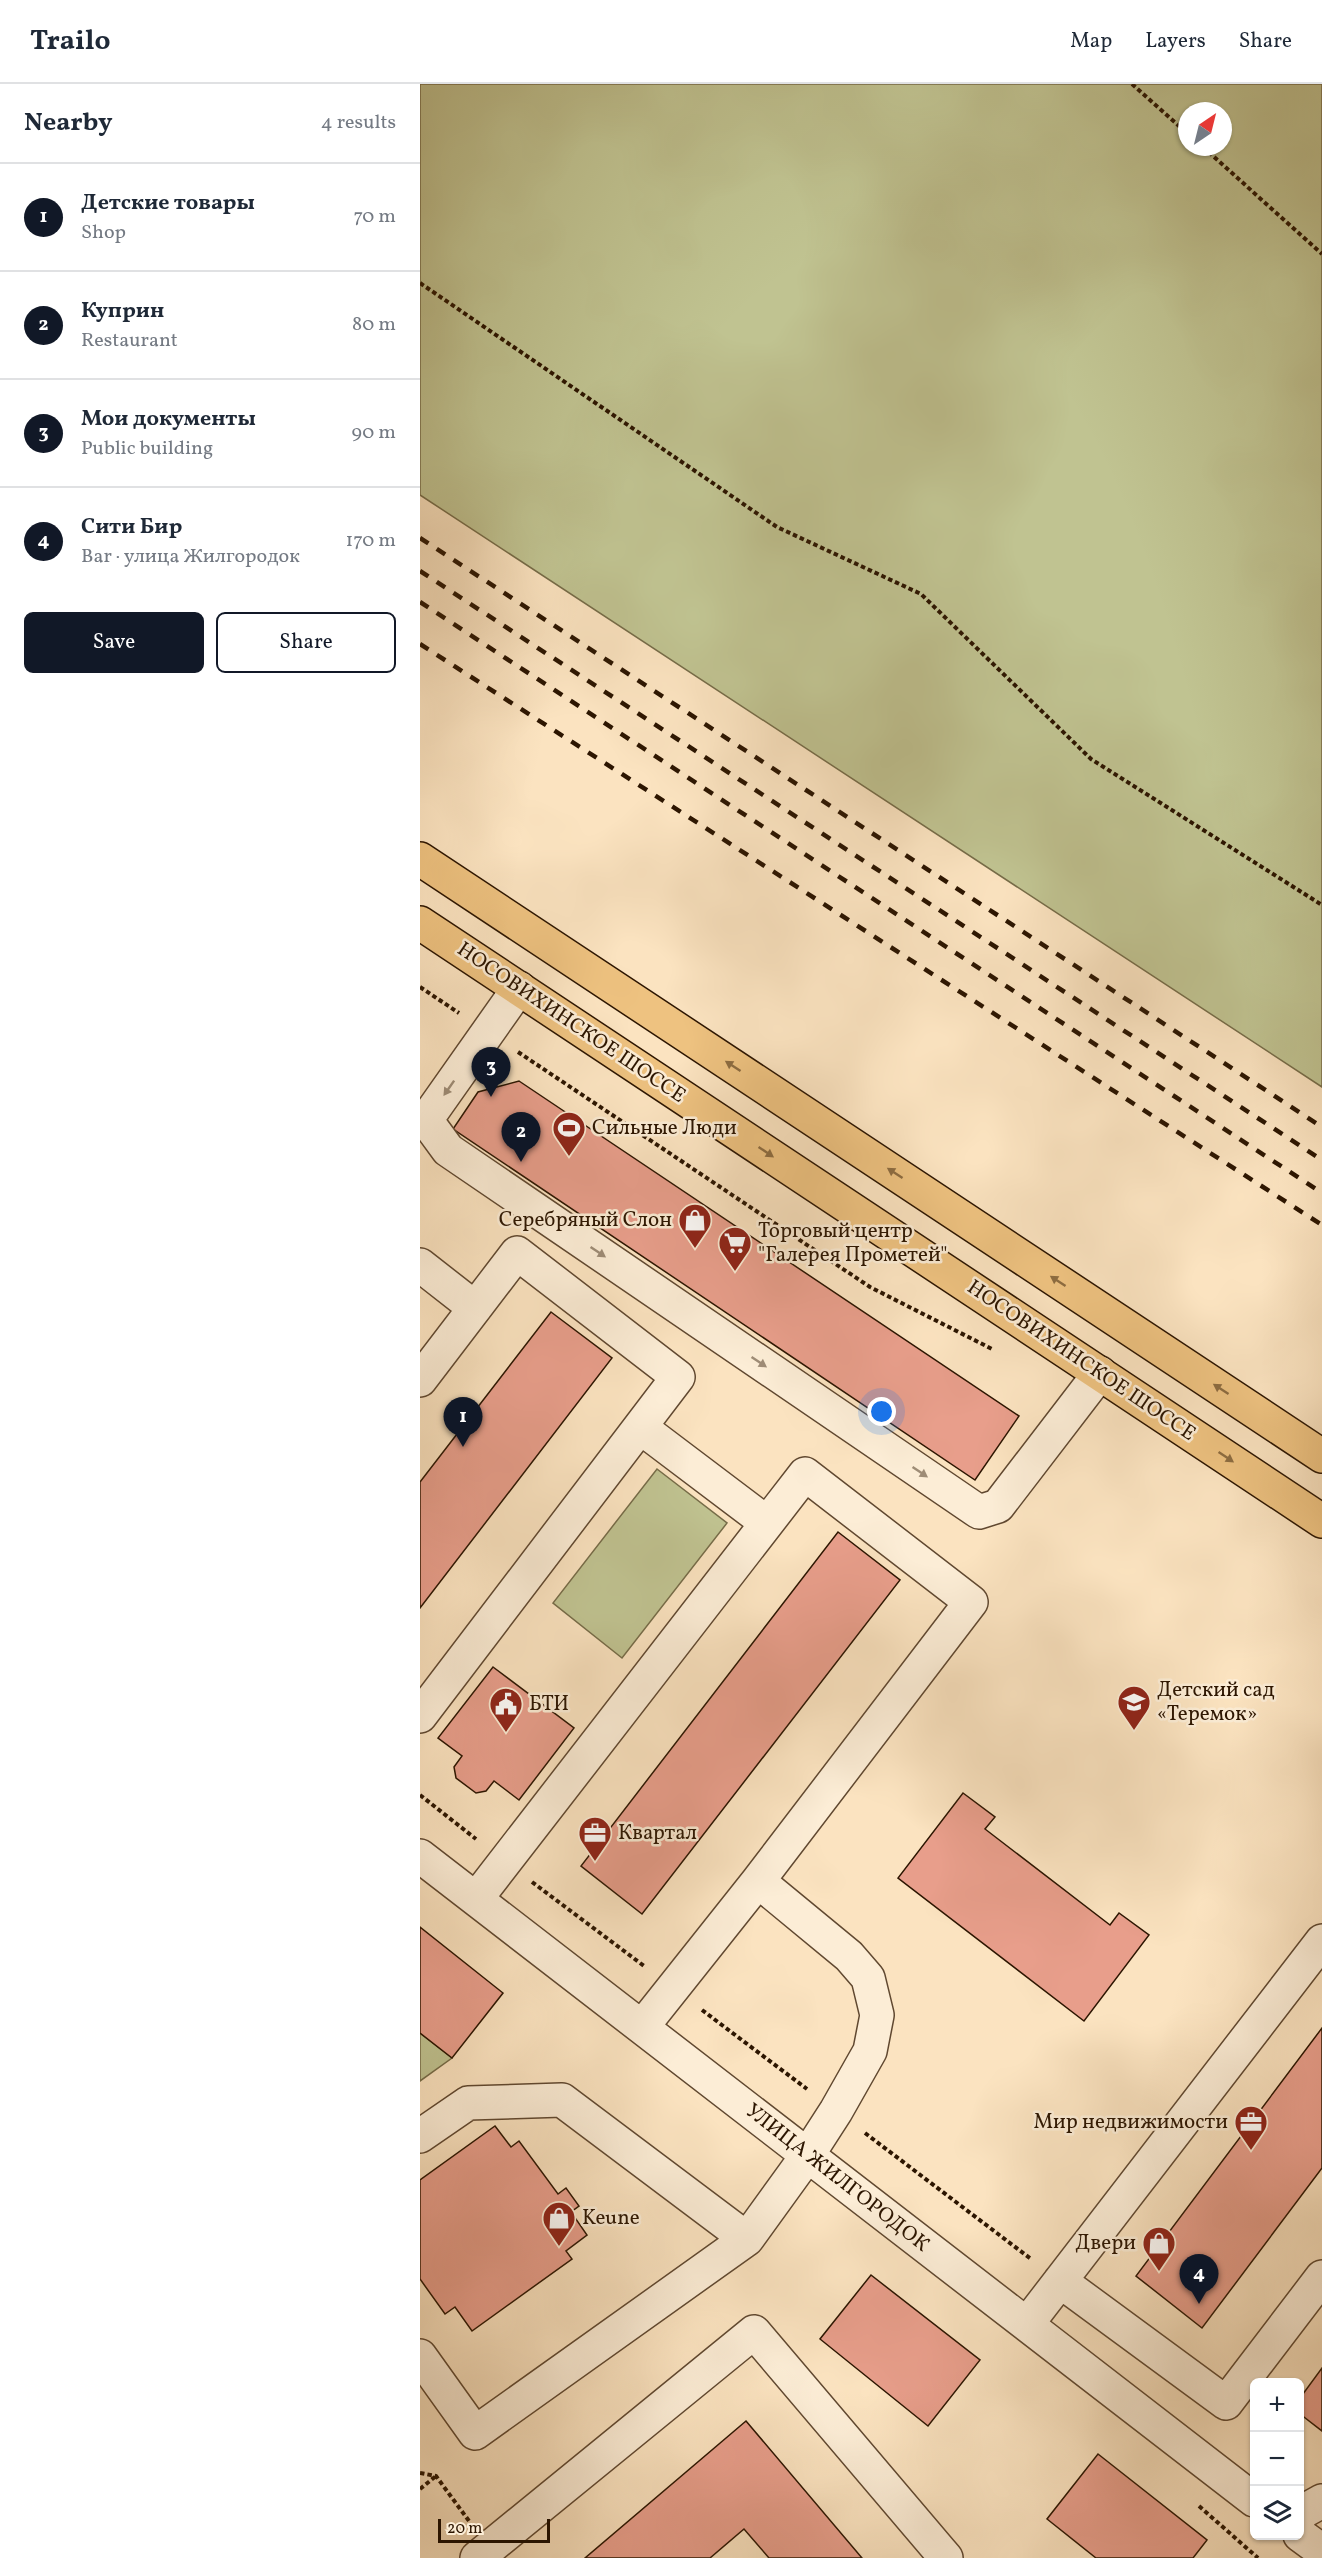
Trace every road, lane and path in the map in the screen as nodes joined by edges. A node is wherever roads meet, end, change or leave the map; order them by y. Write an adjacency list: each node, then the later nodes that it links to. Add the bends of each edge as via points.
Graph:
1 (1132, 84): 2 (path)
2 (1178, 125)
3 (1213, 156): 4 (path)
4 (1322, 254)
5 (420, 283): 7 (path, via 777,527 921,594 1091,759)
6 (420, 859): 18 (main road, one-way to 6)
7 (1322, 905)
8 (420, 922): 10 (main road, НОСОВИХИНСКОЕ ШОССЕ)
9 (420, 987): 11 (path)
10 (519, 988): 11 (street); 15 (main road, НОСОВИХИНСКОЕ ШОССЕ, one-way to 15)
11 (488, 1032): 14 (path, via 870,1287); 15 (street, one-way to 15, via 426,1120 448,1150 979,1512 998,1506)
12 (420, 1265): 13 (street)
13 (475, 1308): 16 (street); 17 (street, via 517,1253 678,1377)
14 (998, 1352)
15 (1100, 1373): 19 (main road, НОСОВИХИНСКОЕ ШОССЕ, one-way to 19)
16 (420, 1380)
17 (640, 1427): 20 (street); 21 (street)
18 (1322, 1456)
19 (1322, 1521)
20 (767, 1523): 24 (street); 25 (street, via 805,1474 971,1602)
21 (420, 1716)
22 (420, 1796): 24 (path)
23 (420, 1856): 26 (street, УЛИЦА ЖИЛГОРОДОК)
24 (505, 1860): 26 (street); 28 (path)
25 (758, 1881): 28 (street); 30 (street, via 849,1956 868,1978 877,2015 870,2051)
26 (476, 1899): 29 (street, УЛИЦА ЖИЛГОРОДОК)
27 (1322, 1941): 35 (street)
28 (672, 1988): 29 (street); 30 (path)
29 (642, 2027): 32 (street, УЛИЦА ЖИЛГОРОДОК)
30 (836, 2111): 32 (street); 35 (path)
31 (420, 2136): 33 (street, via 468,2103 562,2100)
32 (807, 2156): 33 (street); 36 (street, УЛИЦА ЖИЛГОРОДОК)
33 (747, 2239): 37 (street, via 475,2433)
34 (1322, 2277): 35 (street, via 1226,2403)
35 (1060, 2281): 36 (street)
36 (1027, 2324): 41 (street, УЛИЦА ЖИЛГОРОДОК)
37 (420, 2356)
38 (420, 2473): 39 (path)
39 (436, 2476): 40 (path); 46 (path)
40 (420, 2489)
41 (1250, 2497)
42 (1322, 2502): 43 (street)
43 (1304, 2511)
44 (1304, 2539): 45 (street)
45 (1322, 2552)
46 (483, 2553): 47 (street, via 754,2332)
47 (946, 2558)

